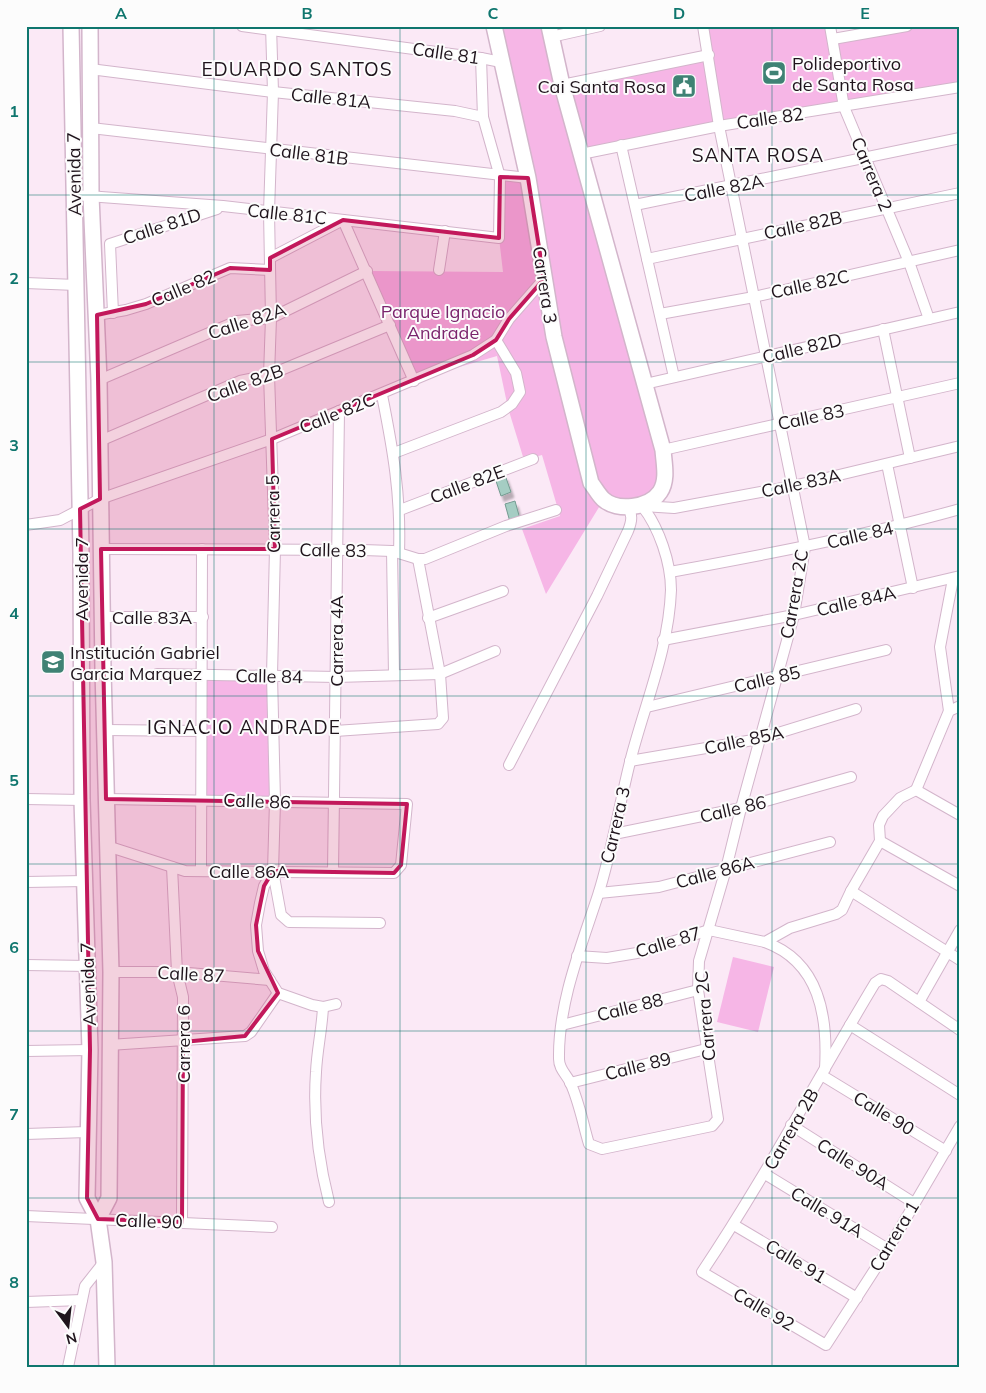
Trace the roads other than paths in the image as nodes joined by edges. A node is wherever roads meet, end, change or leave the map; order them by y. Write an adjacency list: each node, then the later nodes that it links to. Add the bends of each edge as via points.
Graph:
1 (71, 26): 32 (main road, Avenida 7)
2 (90, 26): 15 (main road, Avenida 7)
3 (242, 26): 9 (street, Calle 81)
4 (494, 26): 14 (main road, Carrera 3)
5 (600, 26): 10 (street)
6 (703, 26): 12 (street, Carrera 2C)
7 (830, 26): 11 (street, Carrera 2)
8 (907, 26): 11 (street)
9 (271, 28): 13 (street, Calle 81); 18 (street, Carrera 5)
10 (550, 31): 16 (main road)
11 (833, 40): 19 (street, Carrera 2)
12 (708, 55): 16 (street); 21 (street, Carrera 2C)
13 (481, 58): 14 (street, Calle 81); 20 (street)
14 (500, 62): 29 (main road, Carrera 3)
15 (90, 69): 18 (street, Calle 81A); 22 (main road, Avenida 7)
16 (562, 86): 26 (main road)
17 (960, 87): 19 (street, Calle 82)
18 (273, 92): 20 (street, Calle 81A); 25 (street, Carrera 5)
19 (844, 107): 21 (street, Calle 82); 27 (street, Carrera 2)
20 (483, 117): 28 (street)
21 (719, 126): 24 (street, Calle 82); 30 (street, Carrera 2C)
22 (91, 128): 25 (street, Calle 81B); 33 (main road, Avenida 7)
23 (960, 138): 27 (street, Calle 82A)
24 (621, 145): 26 (street, Calle 82); 34 (street)
25 (271, 150): 28 (street, Calle 81B); 37 (street, Carrera 5)
26 (582, 154): 67 (main road)
27 (866, 158): 30 (street, Calle 82A); 36 (street, Carrera 2)
28 (500, 177): 29 (street, Calle 81B); 39 (street, Calle 81C, via 499,238)
29 (528, 178): 48 (main road, Carrera 3)
30 (732, 187): 34 (street, Calle 82A); 40 (street, Carrera 2C)
31 (960, 193): 36 (street, Calle 82B)
32 (74, 194): 33 (street, Calle 81C); 50 (main road, Avenida 7)
33 (91, 196): 35 (street, Calle 81C); 55 (main road, Avenida 7)
34 (635, 205): 43 (street)
35 (223, 206): 37 (street, Calle 81C); 52 (street, Calle 81D, via 110,244)
36 (886, 207): 40 (street, Calle 82B); 44 (street, Carrera 2)
37 (269, 212): 38 (street, Calle 81C); 42 (street, Carrera 5)
38 (343, 220): 39 (street, Calle 81C); 42 (street); 47 (street)
39 (445, 231): 46 (street)
40 (742, 238): 43 (street, Calle 82B); 51 (street, Carrera 2C)
41 (960, 250): 44 (street, Calle 82C)
42 (270, 258): 45 (street, Carrera 5)
43 (647, 259): 54 (street)
44 (909, 262): 51 (street, Calle 82C); 57 (street, Carrera 2)
45 (270, 270): 52 (street, Calle 82, via 230,268 146,304); 56 (street, Carrera 5)
46 (439, 270)
47 (367, 271): 56 (street, Calle 82A); 58 (street)
48 (544, 278): 60 (street, Calle 82C, via 509,319); 82 (main road, Carrera 3, via 554,337 591,483 604,500)
49 (26, 283): 50 (street)
50 (76, 285): 83 (main road, Avenida 7)
51 (754, 297): 54 (street, Calle 82C); 61 (street, Carrera 2C)
52 (113, 312): 55 (street, Calle 82)
53 (960, 312): 57 (street, Calle 82D)
54 (660, 314): 63 (street)
55 (97, 315): 64 (main road, Avenida 7)
56 (271, 318): 62 (street, Carrera 5); 64 (street, Calle 82A, via 237,320)
57 (929, 319): 59 (street, Calle 82D)
58 (390, 325): 62 (street, Calle 82B); 65 (street)
59 (883, 329): 61 (street, Calle 82D); 69 (street)
60 (496, 340): 65 (street, Calle 82C, via 473,355); 76 (street, via 516,373 520,392 512,404 501,412)
61 (766, 356): 63 (street, Calle 82D); 71 (street, Carrera 2C)
62 (269, 375): 72 (street, Carrera 5); 73 (street, Calle 82B, via 240,382)
63 (674, 377): 67 (street, Calle 82D)
64 (99, 380): 73 (main road, Avenida 7)
65 (414, 381): 68 (street, Calle 82C)
66 (960, 383): 69 (street, Calle 83)
67 (645, 384): 75 (main road)
68 (382, 395): 70 (street, Calle 82C); 76 (street)
69 (898, 398): 71 (street, Calle 83); 77 (street)
70 (340, 411): 72 (street, Calle 82C); 93 (street, Carrera 4A)
71 (780, 424): 75 (street, Calle 83); 80 (street, Carrera 2C)
72 (272, 440): 81 (street, Calle 82C); 92 (street, Carrera 5)
73 (100, 441): 81 (main road, Avenida 7)
74 (960, 446): 77 (street, Calle 83A)
75 (662, 450): 82 (main road, via 666,474 659,492)
76 (394, 453): 85 (street)
77 (910, 458): 79 (street, Calle 83A)
78 (533, 459): 85 (street, Calle 82E)
79 (886, 464): 80 (street, Calle 83A); 88 (street)
80 (793, 486): 82 (street, Calle 83A, via 674,508); 89 (street, Carrera 2C)
81 (100, 499): 83 (street); 90 (main road, Avenida 7)
82 (634, 506): 96 (street, Carrera 3, via 653,523); 123 (street, via 628,531 597,596)
83 (80, 508): 87 (street, via 60,520); 129 (main road, Avenida 7)
84 (960, 508): 88 (street, Calle 84)
85 (400, 510): 94 (street)
86 (556, 510): 95 (street)
87 (26, 525)
88 (900, 525): 89 (street, Calle 84); 98 (street)
89 (805, 547): 96 (street, Calle 84); 100 (street, Carrera 2C)
90 (101, 549): 91 (street, Calle 83); 101 (main road, Avenida 7)
91 (202, 549): 92 (street, Calle 83); 102 (street)
92 (274, 549): 93 (street, Calle 83); 110 (street, Carrera 5)
93 (336, 549): 94 (street, Calle 83); 113 (street, Carrera 4A)
94 (396, 551): 95 (street, Calle 83); 111 (street)
95 (418, 559): 103 (street)
96 (670, 572): 104 (street, Carrera 3, via 671,590)
97 (956, 578): 98 (street, Calle 84A); 117 (street, via 940,647)
98 (913, 588): 100 (street, Calle 84A)
99 (503, 591): 103 (street)
100 (794, 615): 104 (street, Calle 84A); 112 (street, Carrera 2C)
101 (102, 617): 102 (street, Calle 83A); 118 (main road, Avenida 7)
102 (203, 617): 109 (street)
103 (428, 618): 108 (street)
104 (663, 640): 115 (street, Carrera 3)
105 (886, 650): 112 (street, Calle 85)
106 (496, 651): 108 (street, Calle 84)
107 (157, 674): 109 (street, Calle 84)
108 (440, 674): 111 (street, Calle 84); 120 (street, via 443,718 438,724)
109 (202, 675): 110 (street, Calle 84); 119 (street)
110 (272, 675): 113 (street, Calle 84); 130 (street, Carrera 5)
111 (394, 675): 113 (street, Calle 84)
112 (777, 676): 115 (street, Calle 85); 121 (street, Carrera 2C)
113 (337, 677): 120 (street, Carrera 4A)
114 (960, 706): 117 (street)
115 (647, 707): 122 (street, Carrera 3)
116 (856, 709): 121 (street, Calle 85A)
117 (949, 711): 125 (street)
118 (105, 730): 119 (street); 127 (main road, Avenida 7)
119 (201, 731): 128 (street)
120 (335, 731): 131 (street, Carrera 4A)
121 (759, 739): 122 (street, Calle 85A); 132 (street, Carrera 2C)
122 (630, 761): 134 (street, Carrera 3)
123 (509, 765)
124 (851, 777): 132 (street, Calle 86)
125 (916, 790): 133 (street); 135 (street, via 900,798 883,816 879,825)
126 (26, 799): 129 (street)
127 (106, 799): 128 (street, Calle 86); 137 (main road, Avenida 7)
128 (201, 799): 130 (street, Calle 86); 139 (street)
129 (82, 800): 144 (main road, Avenida 7)
130 (275, 801): 131 (street, Calle 86); 141 (street, Carrera 5)
131 (335, 803): 142 (street, Carrera 4A); 143 (street, Calle 86, via 407,804 401,865)
132 (740, 808): 134 (street, Calle 86); 140 (street, Carrera 2C)
133 (960, 815)
134 (614, 834): 148 (street, Carrera 3)
135 (880, 841): 146 (street); 147 (street)
136 (830, 842): 140 (street, Calle 86A)
137 (107, 846): 138 (street, Calle 86A); 158 (main road, Avenida 7)
138 (172, 867): 139 (street, Calle 86A, via 185,871); 159 (street, Carrera 6)
139 (201, 870): 141 (street, Calle 86A)
140 (726, 870): 148 (street, Calle 86A, via 659,887); 150 (street, Carrera 2C)
141 (273, 871): 142 (street, Calle 86A); 149 (street, via 281,915 289,922); 160 (street, Carrera 5, via 264,886 256,925 260,962)
142 (333, 872): 143 (street, Calle 86A)
143 (394, 873)
144 (85, 881): 145 (street); 157 (main road, Avenida 7)
145 (26, 882)
146 (960, 886)
147 (851, 891): 152 (street, via 842,910 836,914 790,928); 153 (street)
148 (599, 893): 154 (street, Carrera 3)
149 (380, 923)
150 (709, 930): 152 (street, Calle 87); 154 (street, Calle 87, via 637,953 607,958); 161 (street, Carrera 2C, via 700,960)
151 (960, 930): 153 (street)
152 (765, 942): 174 (street, via 778,947 800,964 816,990 825,1024)
153 (947, 953): 155 (street); 163 (street)
154 (577, 956): 167 (street, Carrera 3)
155 (960, 960)
156 (26, 965): 157 (street)
157 (88, 966): 171 (main road, Avenida 7)
158 (111, 972): 159 (street, Calle 87); 170 (main road, Avenida 7)
159 (177, 972): 160 (street, Calle 87); 169 (street, Carrera 6, via 183,998)
160 (270, 980): 162 (street, Carrera 5)
161 (698, 990): 167 (street, Calle 88); 172 (street, Carrera 2C)
162 (278, 993): 165 (street); 169 (street, via 245,1036)
163 (919, 1002): 166 (street, Carrera 2B, via 881,979); 168 (street)
164 (336, 1004): 165 (street)
165 (322, 1007): 184 (street, via 316,1116 320,1162)
166 (850, 1024): 174 (street, Carrera 2B); 176 (street)
167 (562, 1025): 175 (street, Carrera 3, via 560,1066)
168 (960, 1030)
169 (183, 1042): 170 (street); 188 (street, Carrera 6)
170 (109, 1045): 187 (main road, Avenida 7, via 109,1198)
171 (90, 1050): 173 (street); 179 (main road, Avenida 7)
172 (706, 1050): 175 (street, Calle 89); 181 (street, Carrera 2C, via 718,1119 712,1126 602,1149)
173 (26, 1051)
174 (824, 1074): 177 (street, Carrera 2B); 182 (street, Calle 90)
175 (570, 1083): 181 (street, Carrera 3)
176 (960, 1095)
177 (791, 1125): 183 (street, Carrera 2B); 185 (street, Calle 90A)
178 (960, 1126): 182 (street, Carrera 1)
179 (88, 1132): 180 (street); 187 (main road, Avenida 7, via 87,1198)
180 (26, 1134)
181 (589, 1144)
182 (946, 1151): 185 (street, Carrera 1)
183 (765, 1174): 189 (street, Carrera 2B); 191 (street, Calle 91A)
184 (329, 1202)
185 (914, 1203): 191 (street, Carrera 1)
186 (26, 1216): 187 (street, Calle 90)
187 (98, 1219): 188 (street, Calle 90); 192 (main road, Avenida 7)
188 (182, 1222): 190 (street, Calle 90)
189 (734, 1224): 193 (street, Carrera 2B); 194 (street, Calle 91)
190 (272, 1227)
191 (888, 1249): 194 (street, Carrera 1)
192 (104, 1262): 195 (street, via 85,1286); 199 (main road, Avenida 7)
193 (702, 1272): 197 (street, Calle 92)
194 (857, 1298): 197 (street, Carrera 1)
195 (82, 1300): 196 (street); 198 (street)
196 (26, 1302)
197 (826, 1345)
198 (68, 1367)
199 (107, 1367)

